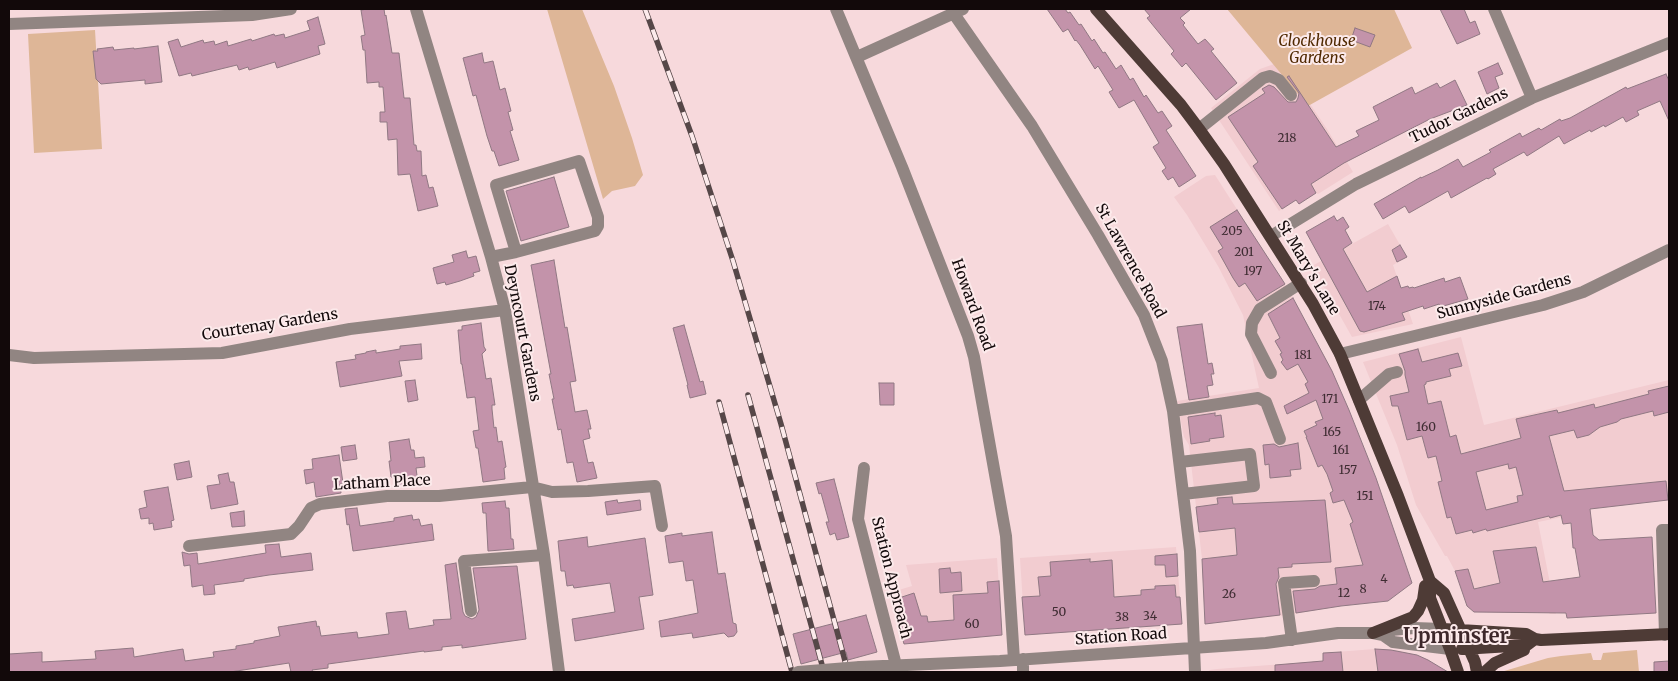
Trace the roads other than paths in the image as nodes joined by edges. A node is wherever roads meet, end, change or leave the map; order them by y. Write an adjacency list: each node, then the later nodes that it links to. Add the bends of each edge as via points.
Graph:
1 (291, 9): 7 (street, via 252,15)
2 (416, 9): 16 (street, Deyncourt Gardens)
3 (836, 9): 9 (street, Howard Road)
4 (1096, 9): 12 (main road, St Mary's Lane)
5 (1494, 9): 11 (street)
6 (958, 11): 9 (street); 24 (street, St Lawrence Road, via 1032,126 1144,315 1162,361)
7 (9, 24)
8 (1669, 43): 11 (street, Tudor Gardens)
9 (857, 57): 46 (street, Howard Road, via 974,357 1006,536)
10 (1291, 95): 12 (street, via 1279,80 1270,76 1263,78)
11 (1532, 98): 13 (street, Tudor Gardens, via 1356,184)
12 (1199, 129): 13 (main road, St Mary's Lane)
13 (1271, 236): 17 (main road, St Mary's Lane)
14 (1669, 250): 19 (street, Sunnyside Gardens, via 1583,292 1543,305)
15 (516, 252): 15 (street, via 595,231 598,217 580,161 496,185); 16 (street)
16 (491, 257): 18 (street, Deyncourt Gardens)
17 (1301, 283): 19 (main road, St Mary's Lane); 22 (street, via 1260,309 1252,323 1251,334)
18 (505, 310): 20 (street, Courtenay Gardens, via 350,329 222,352 34,358); 28 (street, Deyncourt Gardens)
19 (1340, 354): 23 (main road, St Mary's Lane)
20 (9, 355)
21 (1397, 372): 23 (street, via 1389,374)
22 (1271, 373)
23 (1359, 400): 34 (main road, St Mary's Lane)
24 (1174, 411): 25 (street, via 1258,398 1266,402); 26 (street, St Lawrence Road)
25 (1280, 438)
26 (1180, 462): 29 (street, St Lawrence Road); 29 (street, via 1250,454 1254,486)
27 (864, 468): 47 (street, Station Approach, via 858,519)
28 (532, 487): 30 (street, Latham Place, via 552,492 655,486); 32 (street, Latham Place, via 439,496 387,496 320,504 311,508 291,534); 33 (street, Deyncourt Gardens)
29 (1183, 494): 43 (street, St Lawrence Road, via 1190,551)
30 (662, 526)
31 (1669, 530): 40 (street, via 1662,530)
32 (189, 546)
33 (544, 555): 36 (street, via 464,561); 48 (street, Deyncourt Gardens)
34 (1429, 577): 37 (main road, St Mary's Lane, via 1430,598); 38 (main road, St Mary's Lane, via 1444,593); 39 (main road, via 1423,600 1413,617)
35 (1314, 581): 42 (street, via 1284,583)
36 (470, 611)
37 (1443, 629): 38 (main road); 39 (street, Station Road, via 1414,628); 44 (main road, St Mary's Lane)
38 (1460, 630): 41 (main road, via 1526,634); 45 (main road, St Mary's Lane)
39 (1378, 634): 42 (street, Station Road, via 1338,633); 44 (street, Station Road, via 1393,642)
40 (1667, 635): 41 (main road)
41 (1538, 639): 45 (main road, via 1527,645); 53 (main road, via 1531,648 1495,662)
42 (1292, 640): 43 (street, Station Road)
43 (1195, 648): 46 (street, Station Road); 50 (street, St Lawrence Road)
44 (1450, 649): 45 (main road); 51 (main road, St Mary's Lane)
45 (1469, 649): 52 (main road, St Mary's Lane)
46 (1020, 664): 47 (street, Station Road)
47 (896, 665): 49 (street, Station Road, bridge)
48 (560, 672)
49 (798, 672)
50 (1196, 672)
51 (1458, 672)
52 (1477, 672)
53 (1485, 672)

